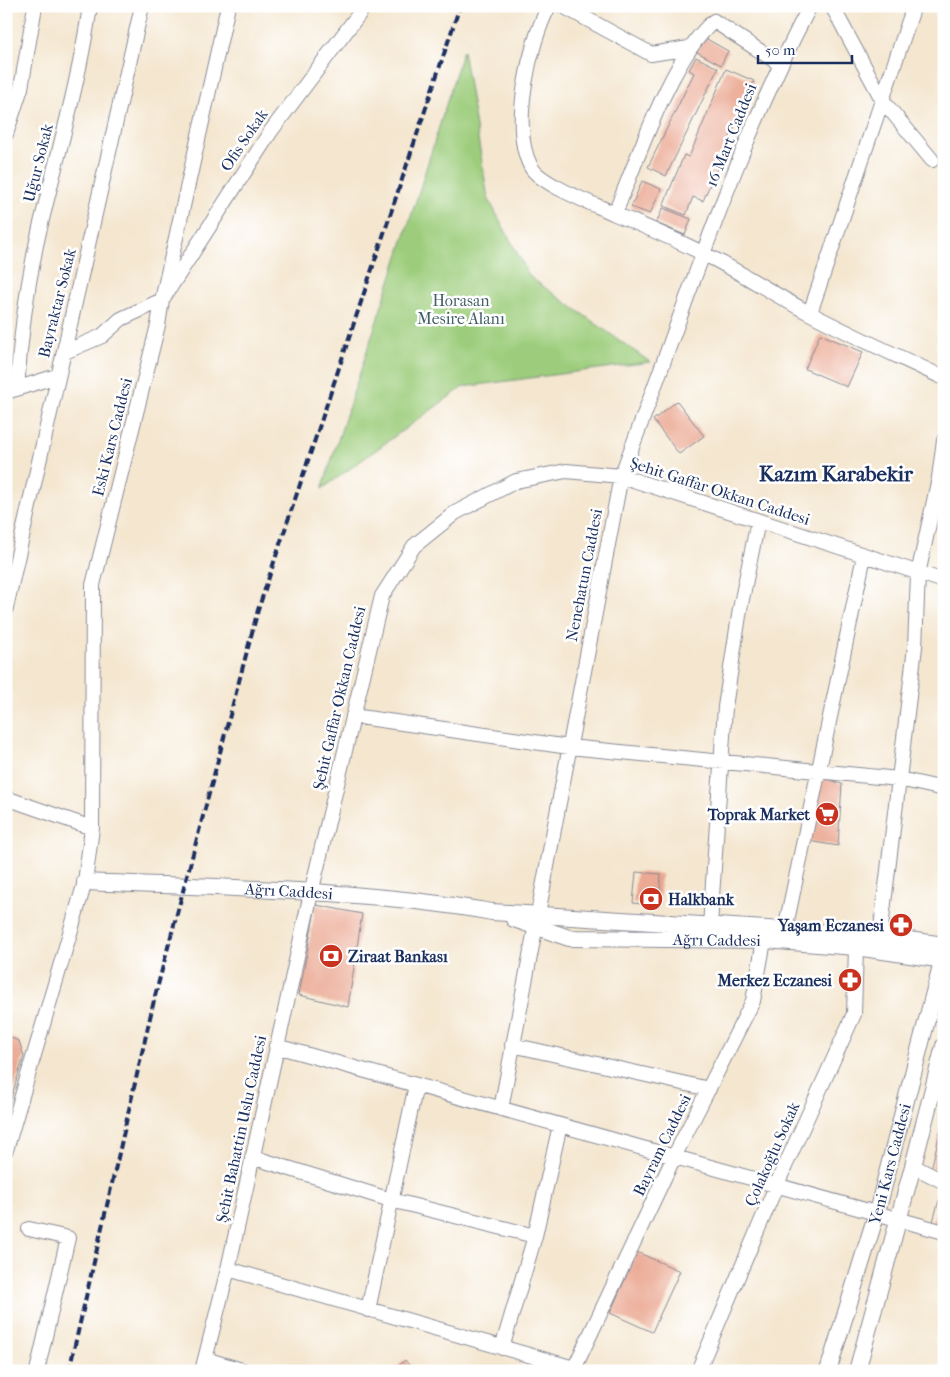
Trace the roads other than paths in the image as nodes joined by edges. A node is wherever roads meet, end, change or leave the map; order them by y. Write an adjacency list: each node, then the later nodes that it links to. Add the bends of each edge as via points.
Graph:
1 (35, 6): 14 (street, via 21,88)
2 (90, 6): 23 (street, Uğur Sokak, via 83,60 38,234)
3 (142, 6): 20 (street, Bayraktar Sokak)
4 (228, 6): 18 (street, Eski Kars Caddesi)
5 (365, 6): 18 (street, Ofis Sokak, via 271,130)
6 (549, 6): 16 (street, via 535,42 526,83 522,135 525,154 532,169 543,179)
7 (563, 6): 11 (street, via 651,54)
8 (810, 6): 12 (street, 16 Mart Caddesi)
9 (832, 6): 13 (street)
10 (914, 6): 13 (street)
11 (689, 48): 12 (street, via 714,21); 16 (street)
12 (780, 64): 17 (street, 16 Mart Caddesi)
13 (883, 101): 15 (street); 19 (street)
14 (6, 134)
15 (932, 160)
16 (615, 213): 17 (street)
17 (703, 253): 19 (street); 25 (street, Nenehatun Caddesi)
18 (162, 300): 20 (street, via 121,319 102,336); 38 (street, Eski Kars Caddesi, via 93,585)
19 (810, 313): 22 (street)
20 (65, 352): 21 (street, Bayraktar Sokak)
21 (57, 376): 23 (street); 30 (street, Bayraktar Sokak)
22 (944, 378)
23 (12, 391)
24 (944, 440): 28 (street)
25 (621, 476): 26 (street, Şehit Gaffar Okkan Caddesi); 31 (street, Şehit Gaffar Okkan Caddesi, via 566,470 516,481 455,513 414,546 382,596); 32 (street, Nenehatun Caddesi)
26 (758, 521): 27 (street, Şehit Gaffar Okkan Caddesi); 33 (street, via 738,619)
27 (864, 556): 28 (street, Şehit Gaffar Okkan Caddesi); 34 (street)
28 (918, 574): 29 (street, Şehit Gaffar Okkan Caddesi); 35 (street, via 915,647)
29 (944, 581)
30 (6, 608)
31 (353, 716): 32 (street); 40 (street, Şehit Gaffar Okkan Caddesi)
32 (569, 747): 33 (street); 41 (street, Nenehatun Caddesi)
33 (720, 762): 34 (street); 42 (street)
34 (819, 771): 35 (street); 43 (street)
35 (899, 779): 36 (street); 45 (street)
36 (944, 789)
37 (6, 798): 38 (street)
38 (92, 828): 39 (street, Eski Kars Caddesi)
39 (84, 882): 40 (main road, Ağrı Caddesi); 55 (street, Eski Kars Caddesi)
40 (311, 893): 41 (main road, Ağrı Caddesi, via 445,904); 49 (street, Şehit Bahattin Uslu Caddesi)
41 (537, 921): 42 (main road, Ağrı Caddesi); 44 (main road, Ağrı Caddesi, via 569,938); 48 (street, Nenehatun Caddesi)
42 (710, 926): 44 (main road, Ağrı Caddesi)
43 (785, 930): 44 (main road, Ağrı Caddesi); 45 (main road, Ağrı Caddesi)
44 (766, 935): 46 (main road, Ağrı Caddesi); 52 (street, Bayram Caddesi, via 753,1001)
45 (880, 936): 47 (main road, Ağrı Caddesi)
46 (856, 947): 47 (main road, Ağrı Caddesi); 60 (street, Çolakoğlu Sokak, via 854,1014)
47 (943, 955): 62 (main road, Yeni Kars Caddesi)
48 (512, 1045): 52 (street); 53 (street, Nenehatun Caddesi)
49 (276, 1046): 51 (street); 57 (street, Şehit Bahattin Uslu Caddesi)
50 (944, 1046): 58 (main road, Yeni Kars Caddesi)
51 (416, 1085): 53 (street); 61 (street)
52 (709, 1090): 56 (street, Bayram Caddesi)
53 (500, 1109): 54 (street)
54 (560, 1125): 56 (street); 66 (street)
55 (6, 1150)
56 (674, 1156): 60 (street); 71 (street, Bayram Caddesi)
57 (252, 1157): 61 (street); 67 (street, Şehit Bahattin Uslu Caddesi)
58 (914, 1166): 59 (street); 63 (main road, Yeni Kars Caddesi)
59 (944, 1182)
60 (777, 1184): 62 (street); 74 (street, Çolakoğlu Sokak)
61 (391, 1200): 66 (street); 68 (street)
62 (877, 1212): 63 (street); 75 (main road, Yeni Kars Caddesi)
63 (898, 1219): 65 (street); 76 (main road, Yeni Kars Caddesi)
64 (29, 1229): 72 (street, via 68,1238)
65 (944, 1232)
66 (535, 1236): 69 (street)
67 (228, 1269): 68 (street); 70 (street, Şehit Bahattin Uslu Caddesi)
68 (368, 1310): 69 (street)
69 (502, 1348): 71 (street)
70 (204, 1365): 73 (street)
71 (574, 1369)
72 (37, 1371)
73 (245, 1371)
74 (698, 1371)
75 (828, 1371)
76 (857, 1371)

